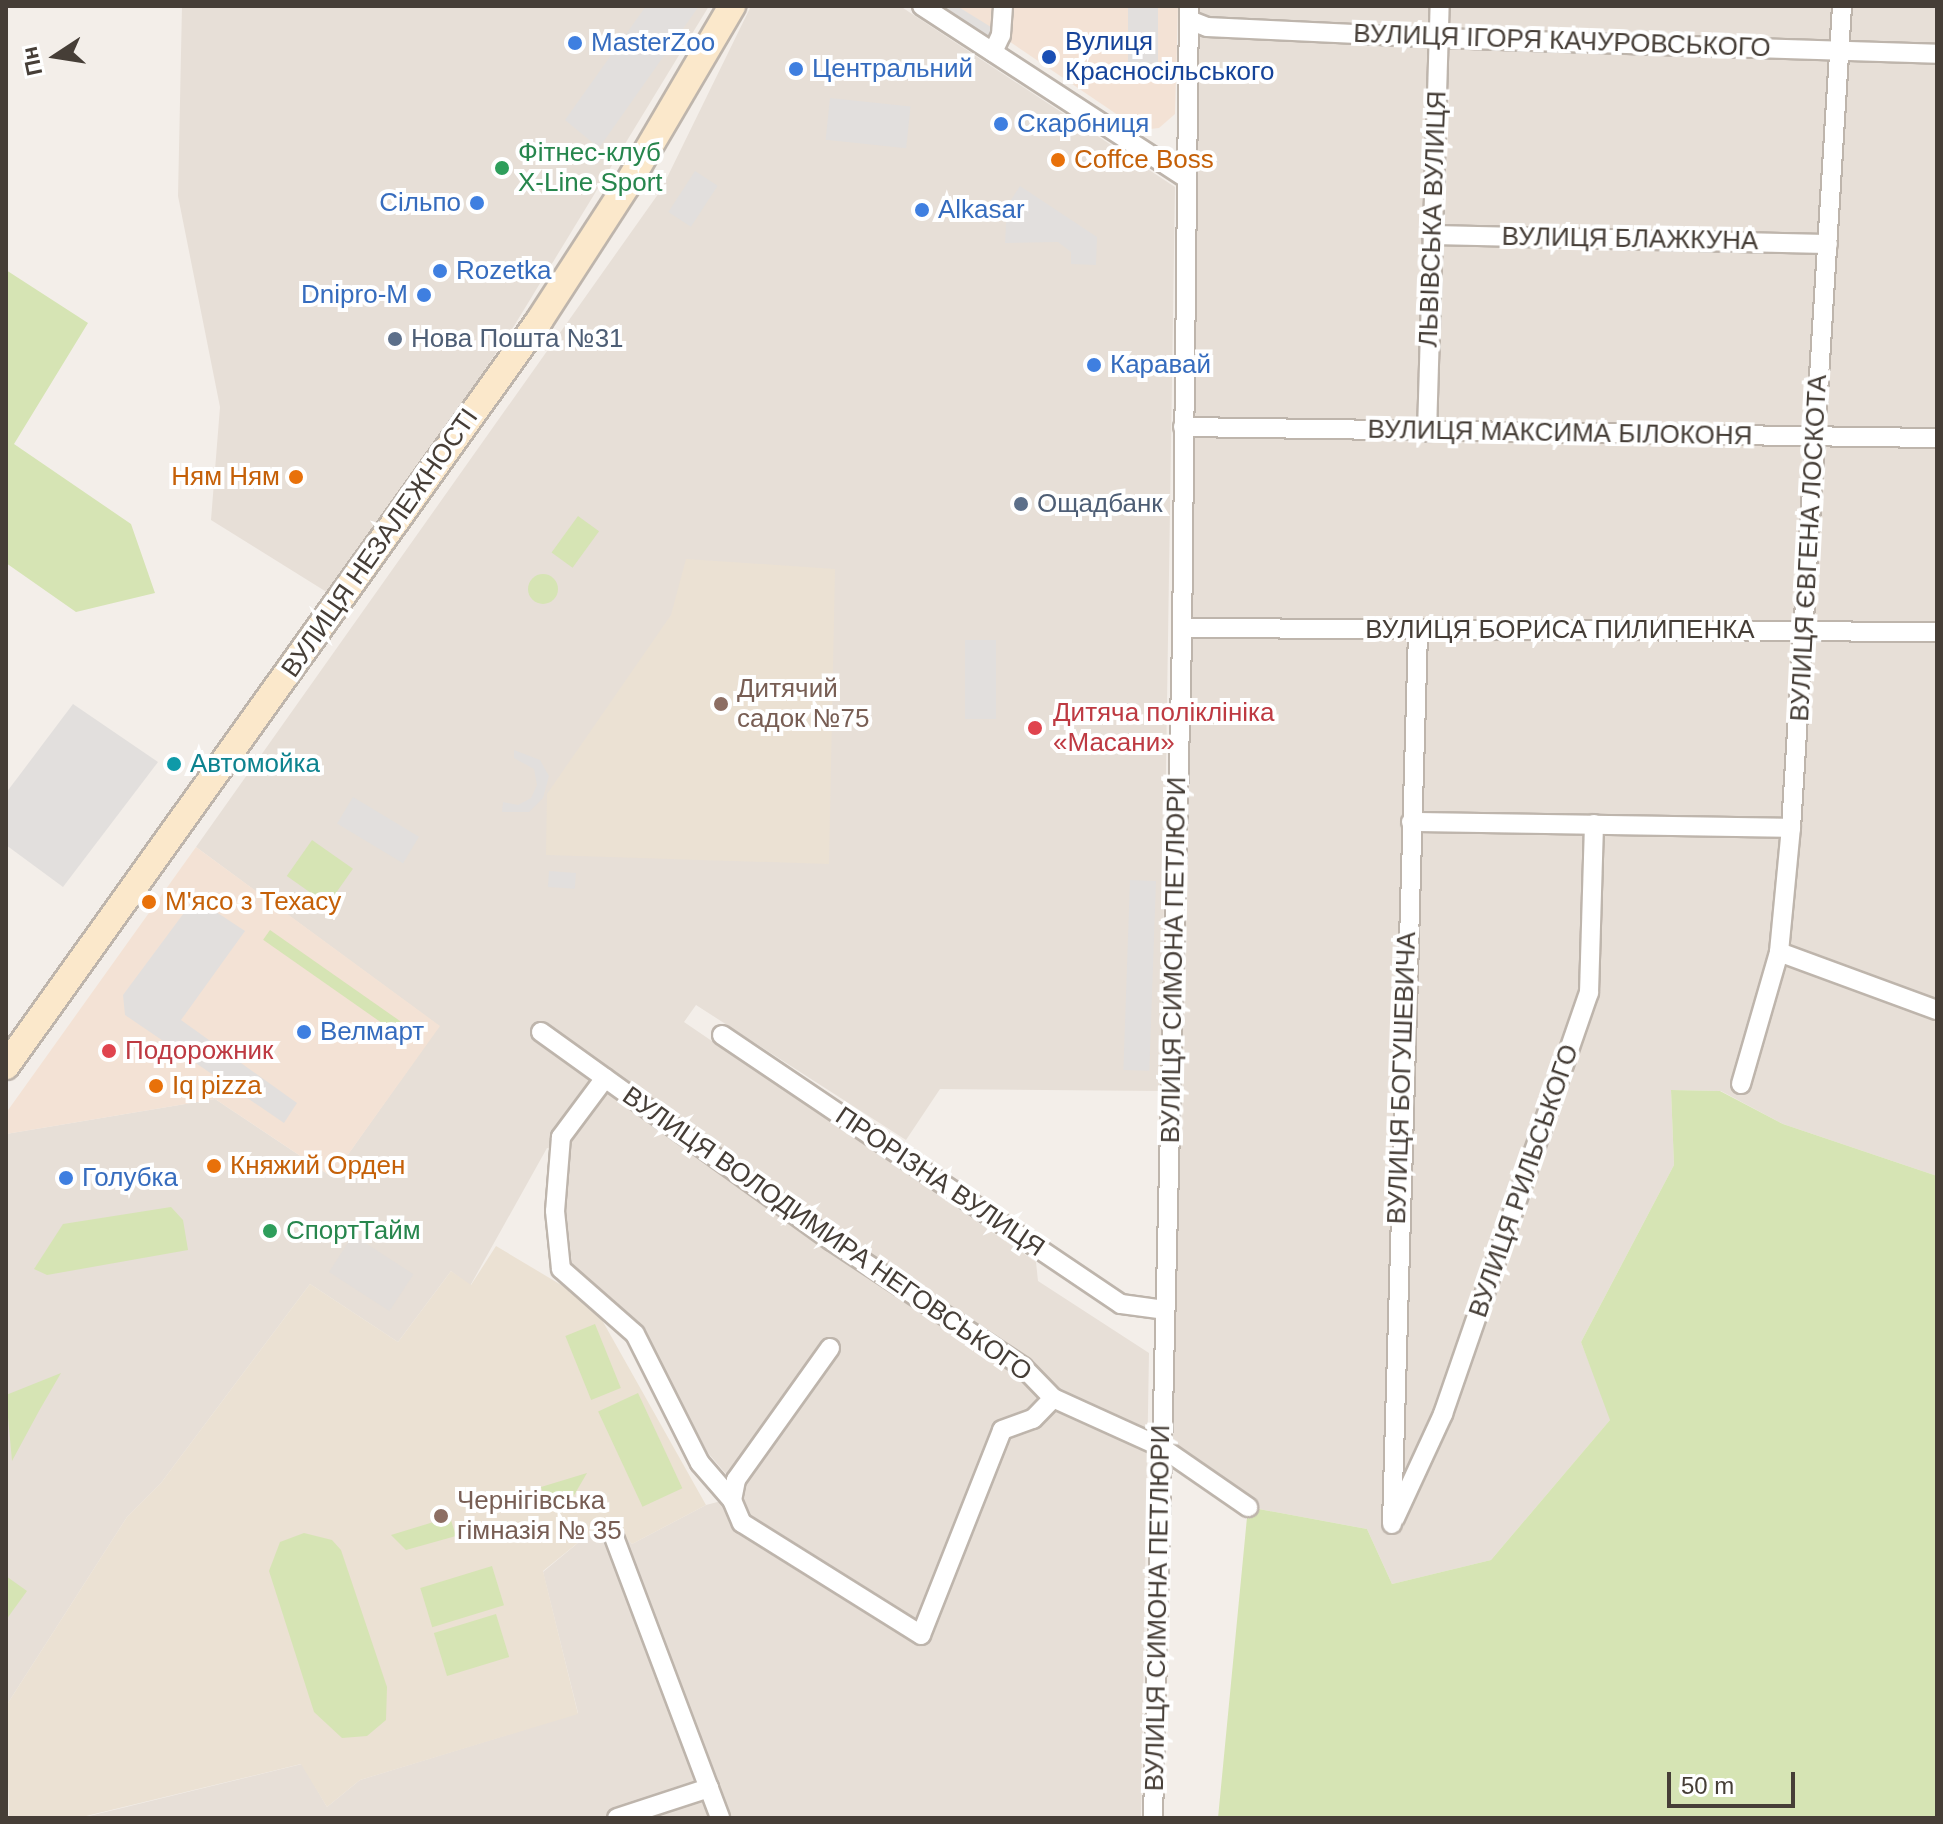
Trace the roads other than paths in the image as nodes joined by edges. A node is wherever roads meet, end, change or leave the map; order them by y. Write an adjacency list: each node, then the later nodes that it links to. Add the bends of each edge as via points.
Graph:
1 (732, 6): 29 (street, ВУЛИЦЯ НЕЗАЛЕЖНОСТІ, via 539,321)
2 (922, 6): 9 (street)
3 (1003, 6): 9 (street, via 1001,35)
4 (1440, 6): 7 (street, ЛЬВІВСЬКА ВУЛИЦЯ)
5 (1842, 6): 8 (street, ВУЛИЦЯ ЄВГЕНА ЛОСКОТА)
6 (1189, 13): 7 (street, ВУЛИЦЯ ІГОРЯ КАЧУРОВСЬКОГО, via 1207,27); 11 (street, ВУЛИЦЯ СИМОНА ПЕТЛЮРИ)
7 (1438, 38): 8 (street, ВУЛИЦЯ ІГОРЯ КАЧУРОВСЬКОГО); 12 (street, ЛЬВІВСЬКА ВУЛИЦЯ)
8 (1839, 50): 10 (street, ВУЛИЦЯ ІГОРЯ КАЧУРОВСЬКОГО); 13 (street, ВУЛИЦЯ ЄВГЕНА ЛОСКОТА)
9 (993, 52): 11 (street)
10 (1937, 54)
11 (1186, 178): 14 (street, ВУЛИЦЯ СИМОНА ПЕТЛЮРИ)
12 (1432, 235): 13 (street, ВУЛИЦЯ БЛАЖКУНА); 15 (street, ЛЬВІВСЬКА ВУЛИЦЯ)
13 (1828, 244): 16 (street, ВУЛИЦЯ ЄВГЕНА ЛОСКОТА)
14 (1183, 427): 15 (street, ВУЛИЦЯ МАКСИМА БІЛОКОНЯ); 18 (street, ВУЛИЦЯ СИМОНА ПЕТЛЮРИ)
15 (1427, 432): 16 (street, ВУЛИЦЯ МАКСИМА БІЛОКОНЯ)
16 (1815, 436): 17 (street, ВУЛИЦЯ МАКСИМА БІЛОКОНЯ); 19 (street, ВУЛИЦЯ ЄВГЕНА ЛОСКОТА)
17 (1937, 438)
18 (1182, 628): 20 (street, ВУЛИЦЯ БОРИСА ПИЛИПЕНКА); 32 (street, ВУЛИЦЯ СИМОНА ПЕТЛЮРИ)
19 (1805, 630): 20 (street, ВУЛИЦЯ БОРИСА ПИЛИПЕНКА); 21 (street, ВУЛИЦЯ БОРИСА ПИЛИПЕНКА); 24 (street, ВУЛИЦЯ ЄВГЕНА ЛОСКОТА)
20 (1418, 632): 22 (street, ВУЛИЦЯ БОГУШЕВИЧА)
21 (1937, 632)
22 (1411, 822): 23 (street); 38 (street, ВУЛИЦЯ БОГУШЕВИЧА)
23 (1594, 824): 24 (street); 38 (street, ВУЛИЦЯ РИЛЬСЬКОГО, via 1589,993 1443,1414)
24 (1791, 828): 25 (street, ВУЛИЦЯ ЄВГЕНА ЛОСКОТА)
25 (1779, 952): 26 (street); 31 (street, ВУЛИЦЯ ЄВГЕНА ЛОСКОТА)
26 (1937, 1010)
27 (541, 1032): 30 (street, ВУЛИЦЯ ВОЛОДИМИРА НЕГОВСЬКОГО)
28 (722, 1035): 32 (street, ПРОРІЗНА ВУЛИЦЯ, via 1121,1304)
29 (6, 1066)
30 (605, 1078): 34 (street, ВУЛИЦЯ ВОЛОДИМИРА НЕГОВСЬКОГО, via 832,1241 1023,1367); 36 (street, via 561,1137 555,1211 561,1269 635,1334 700,1463)
31 (1741, 1084)
32 (1165, 1310): 35 (street, ВУЛИЦЯ СИМОНА ПЕТЛЮРИ)
33 (830, 1348): 36 (street, via 736,1480)
34 (1053, 1398): 35 (street, ВУЛИЦЯ ВОЛОДИМИРА НЕГОВСЬКОГО); 36 (street, via 1033,1419 1002,1430 921,1635 742,1523)
35 (1161, 1447): 37 (street, ВУЛИЦЯ ВОЛОДИМИРА НЕГОВСЬКОГО); 43 (street, ВУЛИЦЯ СИМОНА ПЕТЛЮРИ)
36 (732, 1500)
37 (1248, 1507)
38 (1392, 1524)
39 (611, 1529): 40 (street)
40 (709, 1788): 41 (street); 42 (street)
41 (617, 1818)
42 (720, 1818)
43 (1153, 1818)

